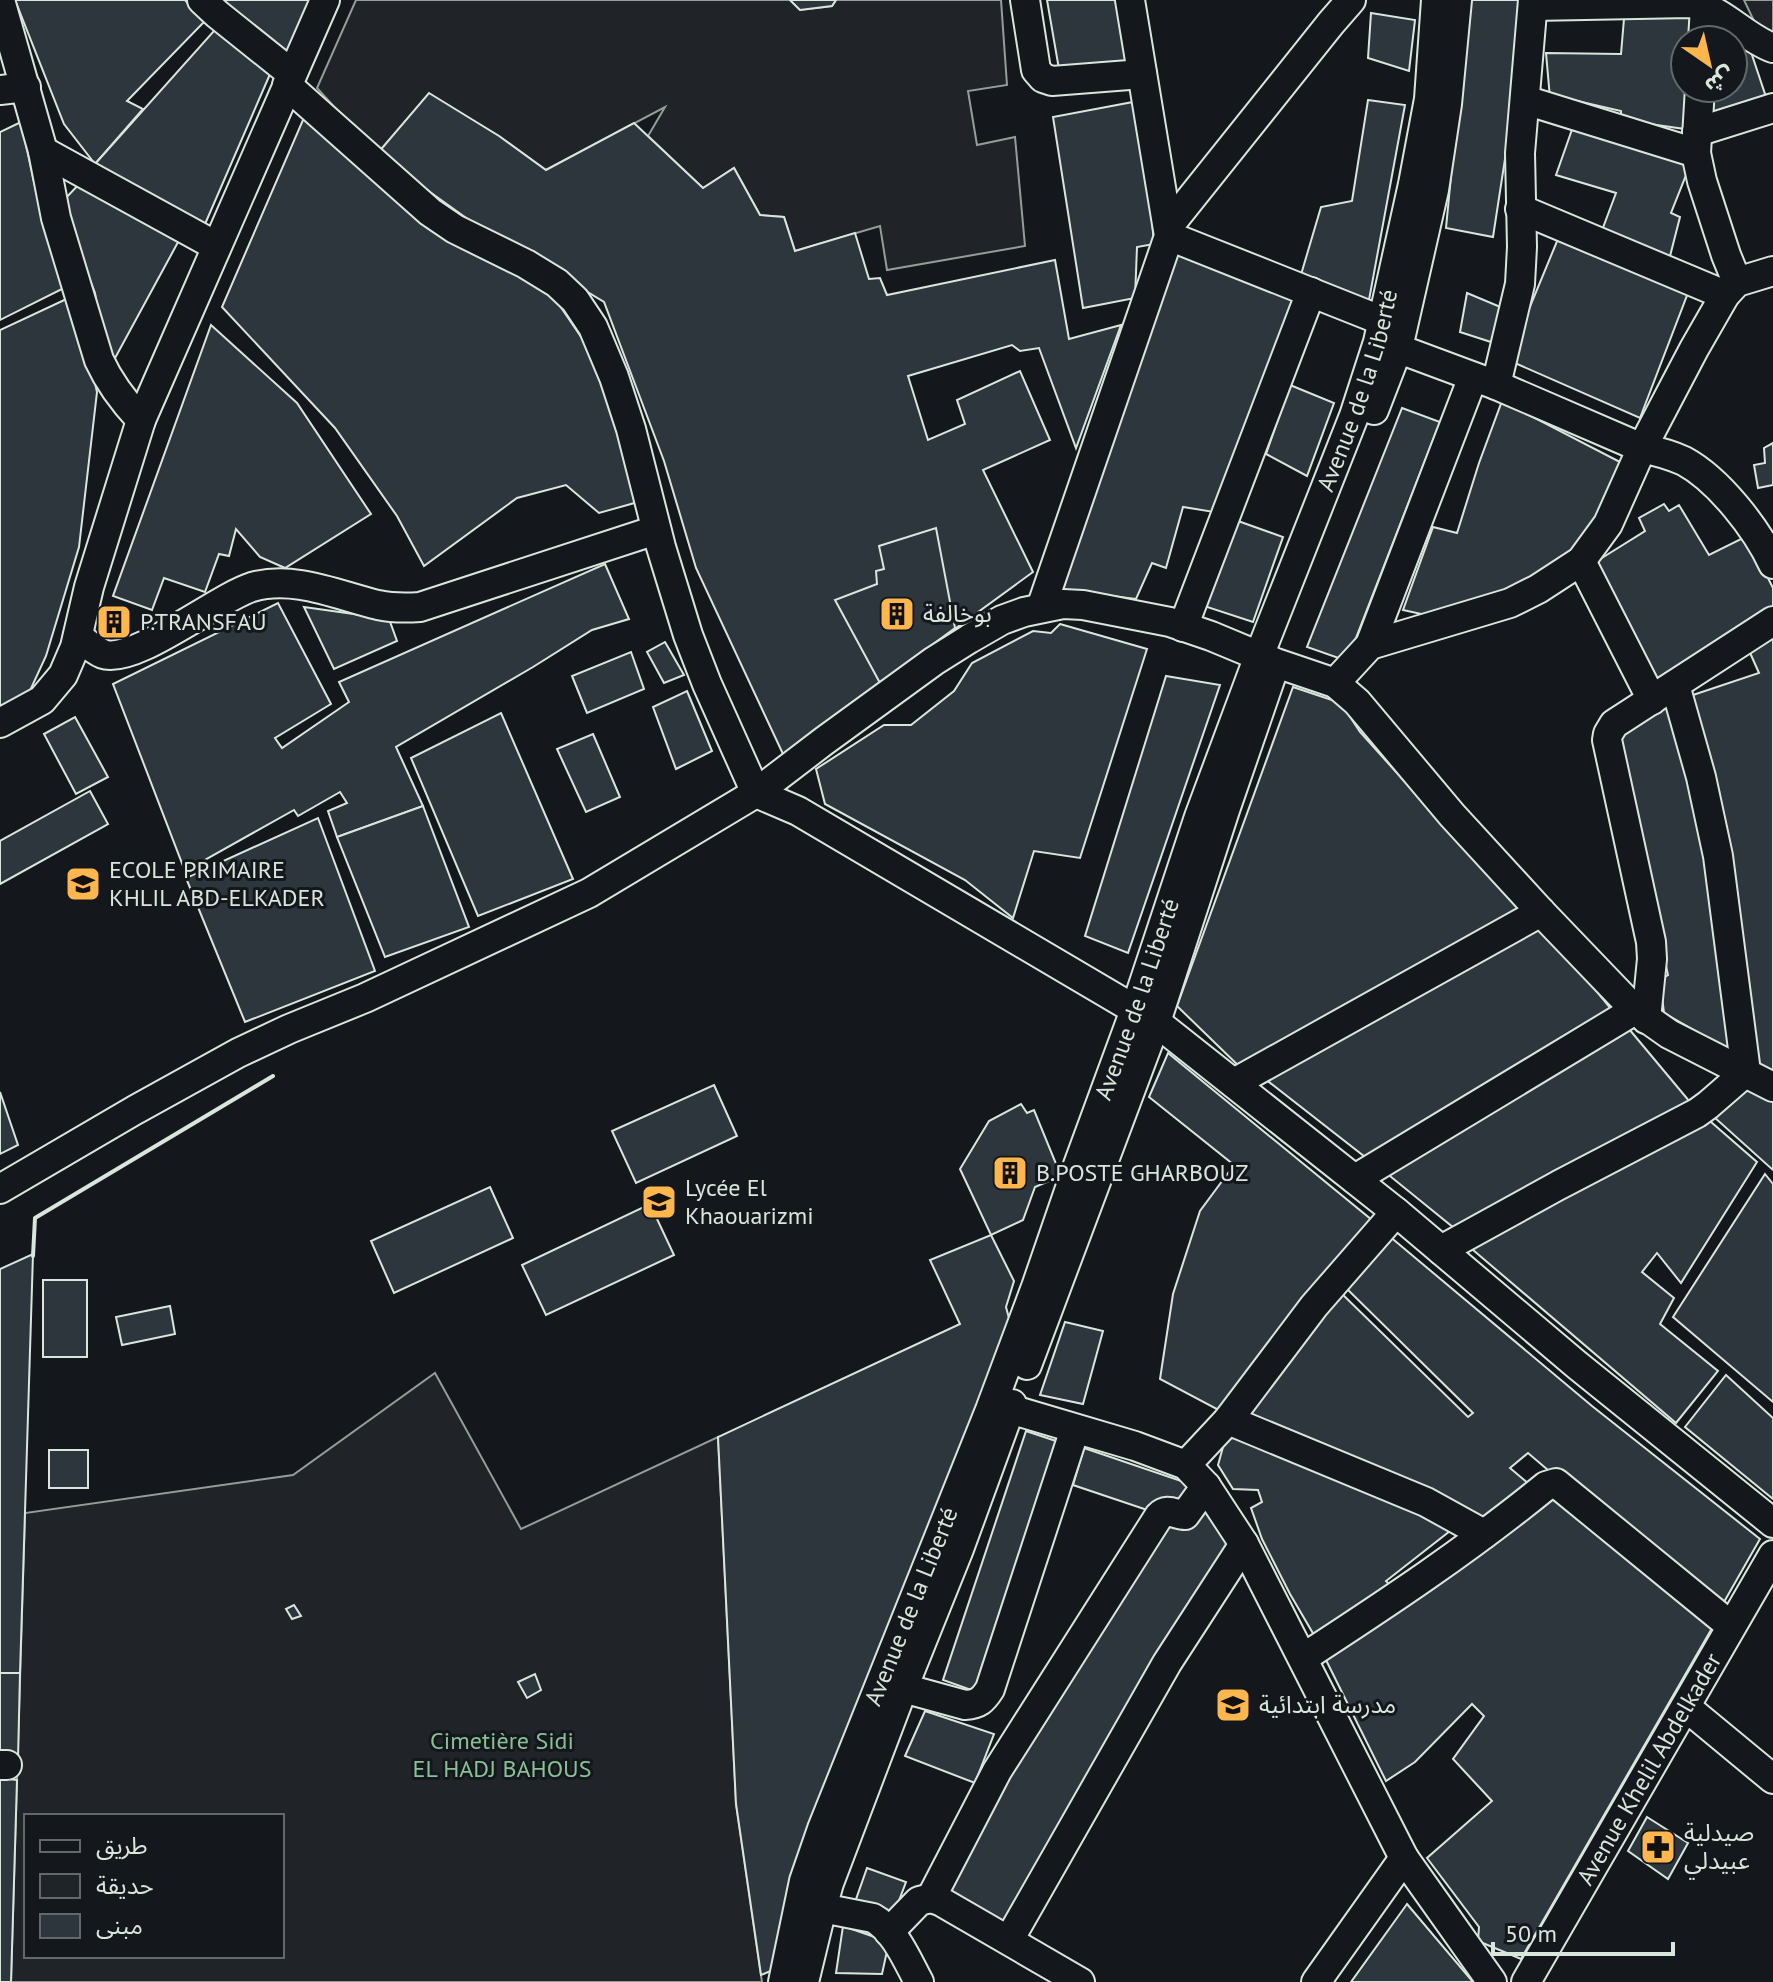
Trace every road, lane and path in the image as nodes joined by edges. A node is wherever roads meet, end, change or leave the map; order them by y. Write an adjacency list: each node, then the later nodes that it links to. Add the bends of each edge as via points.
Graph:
1 (0, 0): 16 (street)
2 (202, 0): 15 (street)
3 (325, 0): 15 (street)
4 (1025, 0): 14 (street, via 1036,70 1043,78)
5 (1130, 0): 14 (street)
6 (1351, 0): 23 (street)
7 (1436, 0): 28 (street, Avenue de la Liberté, via 1429,99)
8 (1457, 0): 28 (street, Avenue de la Liberté, via 1434,190)
9 (1533, 3): 10 (street); 17 (street)
10 (1602, 3): 11 (street)
11 (1705, 7): 12 (street); 13 (street)
12 (1704, 24)
13 (1772, 54)
14 (1142, 74): 23 (street)
15 (290, 79): 24 (street); 32 (street, via 430,212 526,264 575,300 614,377)
16 (13, 88): 21 (street)
17 (1525, 100): 20 (street); 22 (street)
18 (1699, 104): 20 (street)
19 (1773, 108): 20 (street)
20 (1696, 142): 26 (street)
21 (43, 151): 24 (street); 30 (street, via 56,218 99,360 121,400)
22 (1520, 209): 26 (street); 29 (street, via 1520,284)
23 (1169, 232): 27 (street); 35 (street)
24 (216, 246): 30 (street)
25 (1773, 271): 26 (street)
26 (1731, 288): 31 (street)
27 (1311, 292): 28 (street); 37 (street)
28 (1386, 337): 29 (street); 40 (street, Avenue de la Liberté)
29 (1484, 381): 31 (street); 39 (street)
30 (141, 420): 38 (street)
31 (1642, 448): 33 (street, via 1608,524); 34 (street, via 1685,462 1704,476 1749,524)
32 (656, 530): 38 (street, via 420,607 379,605 311,586 276,583 251,588 206,609 125,654 104,654); 44 (street, via 688,635)
33 (1581, 561): 39 (street, via 1510,603); 42 (street)
34 (1773, 564)
35 (1041, 608): 37 (street, via 1083,605); 44 (street, via 1002,620 945,654)
36 (1773, 621): 42 (street)
37 (1183, 627): 40 (street)
38 (78, 636): 43 (street, via 54,689)
39 (1370, 645): 41 (street)
40 (1267, 660): 41 (street); 47 (street, Avenue de la Liberté, via 1225,810)
41 (1335, 683): 45 (street)
42 (1663, 693): 46 (street, via 1614,724 1607,740 1651,942); 48 (street, via 1701,777 1718,856)
43 (0, 723)
44 (756, 793): 47 (street, via 798,811); 52 (street, via 589,893 238,1053)
45 (1541, 912): 46 (street); 49 (street)
46 (1640, 1015): 48 (street); 51 (street)
47 (1146, 1016): 49 (street); 55 (street, Avenue de la Liberté); 67 (street, Avenue de la Liberté, via 995,1397)
48 (1746, 1072): 50 (street); 54 (street, via 1697,1113)
49 (1234, 1083): 51 (street)
50 (1773, 1087)
51 (1355, 1179): 53 (street)
52 (0, 1189)
53 (1396, 1212): 54 (street); 56 (street, via 1314,1306)
54 (1441, 1250): 60 (street)
55 (1010, 1409): 57 (street); 67 (street, Avenue de la Liberté, via 959,1549)
56 (1228, 1420): 58 (street); 61 (street, via 1426,1502)
57 (1075, 1429): 58 (street); 67 (street, via 983,1700 965,1705)
58 (1186, 1465): 59 (street)
59 (1206, 1486): 62 (street); 71 (street, via 1185,1515 1161,1514 997,1771)
60 (1773, 1523)
61 (1484, 1534): 65 (street, via 1546,1486 1560,1484); 66 (street)
62 (1244, 1544): 66 (street); 74 (street, via 1167,1663)
63 (1773, 1555): 64 (street, Avenue Khelil Abdelkader)
64 (1764, 1589): 65 (street, Avenue Khelil Abdelkader)
65 (1731, 1626): 68 (street, Avenue Khelil Abdelkader)
66 (1303, 1658): 70 (street)
67 (893, 1683): 72 (street, Avenue de la Liberté); 75 (street, Avenue de la Liberté, via 822,1829 804,1881)
68 (1686, 1707): 69 (street); 81 (street, Avenue Khelil Abdelkader)
69 (1773, 1779)
70 (1404, 1858): 79 (street); 80 (street)
71 (931, 1898): 73 (street, via 919,1901); 74 (street)
72 (822, 1908): 73 (street, via 873,1918); 76 (street, Avenue de la Liberté)
73 (889, 1932): 77 (street)
74 (1009, 1940): 78 (street)
75 (783, 1982)
76 (804, 1982)
77 (919, 1982)
78 (1080, 1982)
79 (1316, 1982)
80 (1492, 1982)
81 (1526, 1982)

